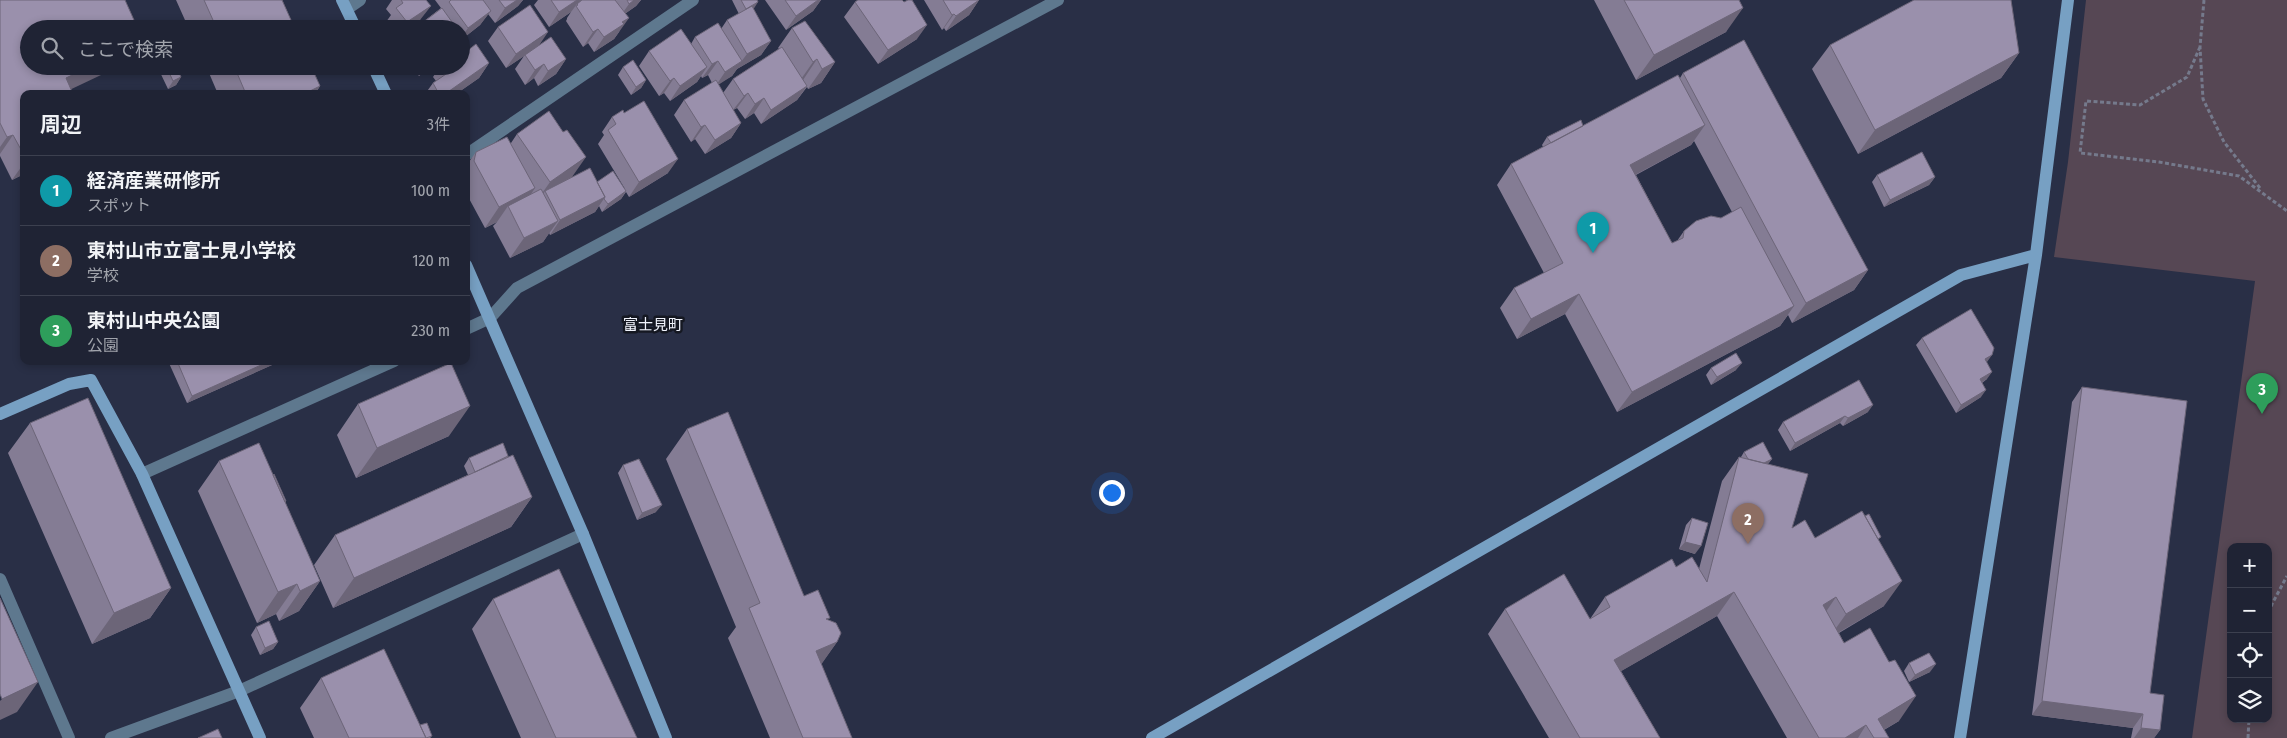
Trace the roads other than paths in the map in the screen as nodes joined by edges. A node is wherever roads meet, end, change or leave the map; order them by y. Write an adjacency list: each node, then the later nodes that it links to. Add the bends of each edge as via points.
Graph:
1 (360, 0): 5 (street)
2 (693, 0): 9 (street)
3 (1058, 0): 12 (street, via 517,288)
4 (2068, 0): 10 (street)
5 (344, 5): 6 (street)
6 (352, 20)
7 (377, 75): 8 (street)
8 (384, 90)
9 (470, 152)
10 (2036, 255): 24 (street, via 1961,275); 25 (street)
11 (470, 274): 12 (street)
12 (490, 318): 13 (street); 17 (street)
13 (470, 327)
14 (385, 365): 16 (street)
15 (0, 414): 16 (street, via 69,384 92,380)
16 (142, 474): 19 (street)
17 (583, 534): 19 (street); 23 (street)
18 (0, 579): 20 (street)
19 (239, 691): 21 (street); 22 (street)
20 (69, 738)
21 (111, 738)
22 (260, 738)
23 (666, 738)
24 (1152, 738)
25 (1960, 738)

